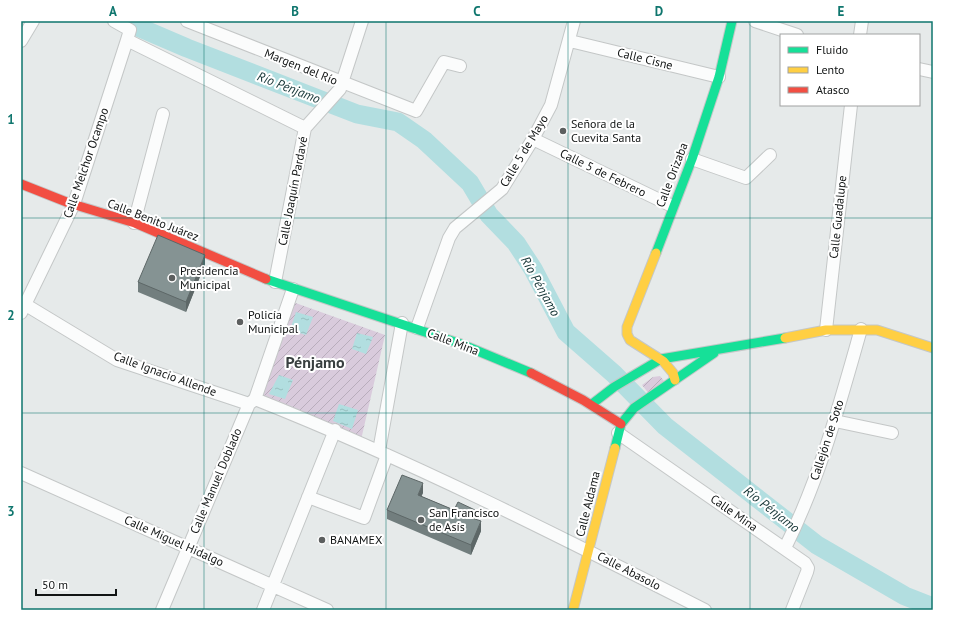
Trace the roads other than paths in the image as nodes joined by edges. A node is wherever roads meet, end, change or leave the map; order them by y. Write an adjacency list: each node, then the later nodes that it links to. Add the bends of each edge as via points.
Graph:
1 (33, 21): 12 (street)
2 (114, 21): 11 (street)
3 (187, 21): 18 (street, Margen del Río)
4 (362, 21): 18 (street, Calle Joaquín Pardavé)
5 (574, 21): 13 (street, Calle 5 de Mayo)
6 (732, 21): 17 (street, Calle Orizaba)
7 (755, 21): 9 (street)
8 (862, 21): 10 (street)
9 (794, 34)
10 (860, 34)
11 (129, 35): 21 (street); 26 (street, Calle Melchor Ocampo)
12 (21, 41)
13 (570, 41): 17 (street, Calle Cisne); 22 (street, Calle 5 de Mayo, via 551,106)
14 (460, 66): 18 (street, Margen del Río, via 444,62 416,111)
15 (920, 69): 16 (street)
16 (933, 72)
17 (720, 77): 24 (street, Calle Orizaba)
18 (341, 87): 21 (street, Calle Joaquín Pardavé)
19 (851, 106): 35 (street, Calle Guadalupe)
20 (163, 114): 28 (street)
21 (305, 128): 29 (street, Calle Joaquín Pardavé)
22 (533, 139): 27 (street, Calle 5 de Febrero); 33 (street, Calle 5 de Mayo, via 502,189 455,228 449,238)
23 (770, 155): 24 (street, via 746,178)
24 (692, 159): 27 (street, Calle Orizaba)
25 (21, 184): 26 (street, Calle Benito Juárez)
26 (74, 204): 28 (street, Calle Benito Juárez); 31 (street, Calle Melchor Ocampo)
27 (672, 206): 38 (street, Calle Orizaba, via 626,334 630,340)
28 (134, 223): 29 (street, Calle Benito Juárez)
29 (275, 282): 30 (street, Calle Mina)
30 (293, 288): 32 (street, Calle Mina); 40 (street, Calle Manuel Doblado)
31 (22, 307): 40 (street, Calle Ignacio Allende, via 118,360)
32 (402, 323): 33 (street, Calle Mina); 46 (street)
33 (417, 328): 41 (street, Calle Mina, via 502,360 568,390)
34 (861, 329): 35 (street); 36 (street, via 877,330); 42 (street, Callejón de Soto)
35 (826, 330): 37 (street)
36 (933, 348)
37 (715, 351): 38 (street); 39 (street, Calle Aldama)
38 (660, 359): 39 (street, via 673,372); 41 (street, via 614,386)
39 (675, 380): 43 (street, Calle Aldama, via 634,408)
40 (252, 401): 44 (street, Calle Ignacio Allende); 49 (street, Calle Manuel Doblado)
41 (592, 404): 43 (street, Calle Mina)
42 (835, 421): 45 (street); 50 (street, Callejón de Soto, via 805,506)
43 (619, 428): 50 (street, Calle Mina); 51 (street, Calle Aldama)
44 (335, 430): 46 (street, Calle Abasolo); 48 (street)
45 (892, 433)
46 (383, 453): 48 (street, via 364,518); 51 (street, Calle Abasolo)
47 (21, 472): 49 (street, Calle Miguel Hidalgo)
48 (308, 497): 52 (street)
49 (188, 547): 52 (street, Calle Miguel Hidalgo); 53 (street, Calle Manuel Doblado)
50 (785, 548): 58 (street, Calle Mina, via 808,568)
51 (589, 551): 56 (street, Calle Aldama); 57 (street, Calle Abasolo)
52 (273, 584): 54 (street); 55 (street, Calle Miguel Hidalgo)
53 (162, 610)
54 (263, 610)
55 (327, 610)
56 (573, 610)
57 (705, 610)
58 (792, 610)

